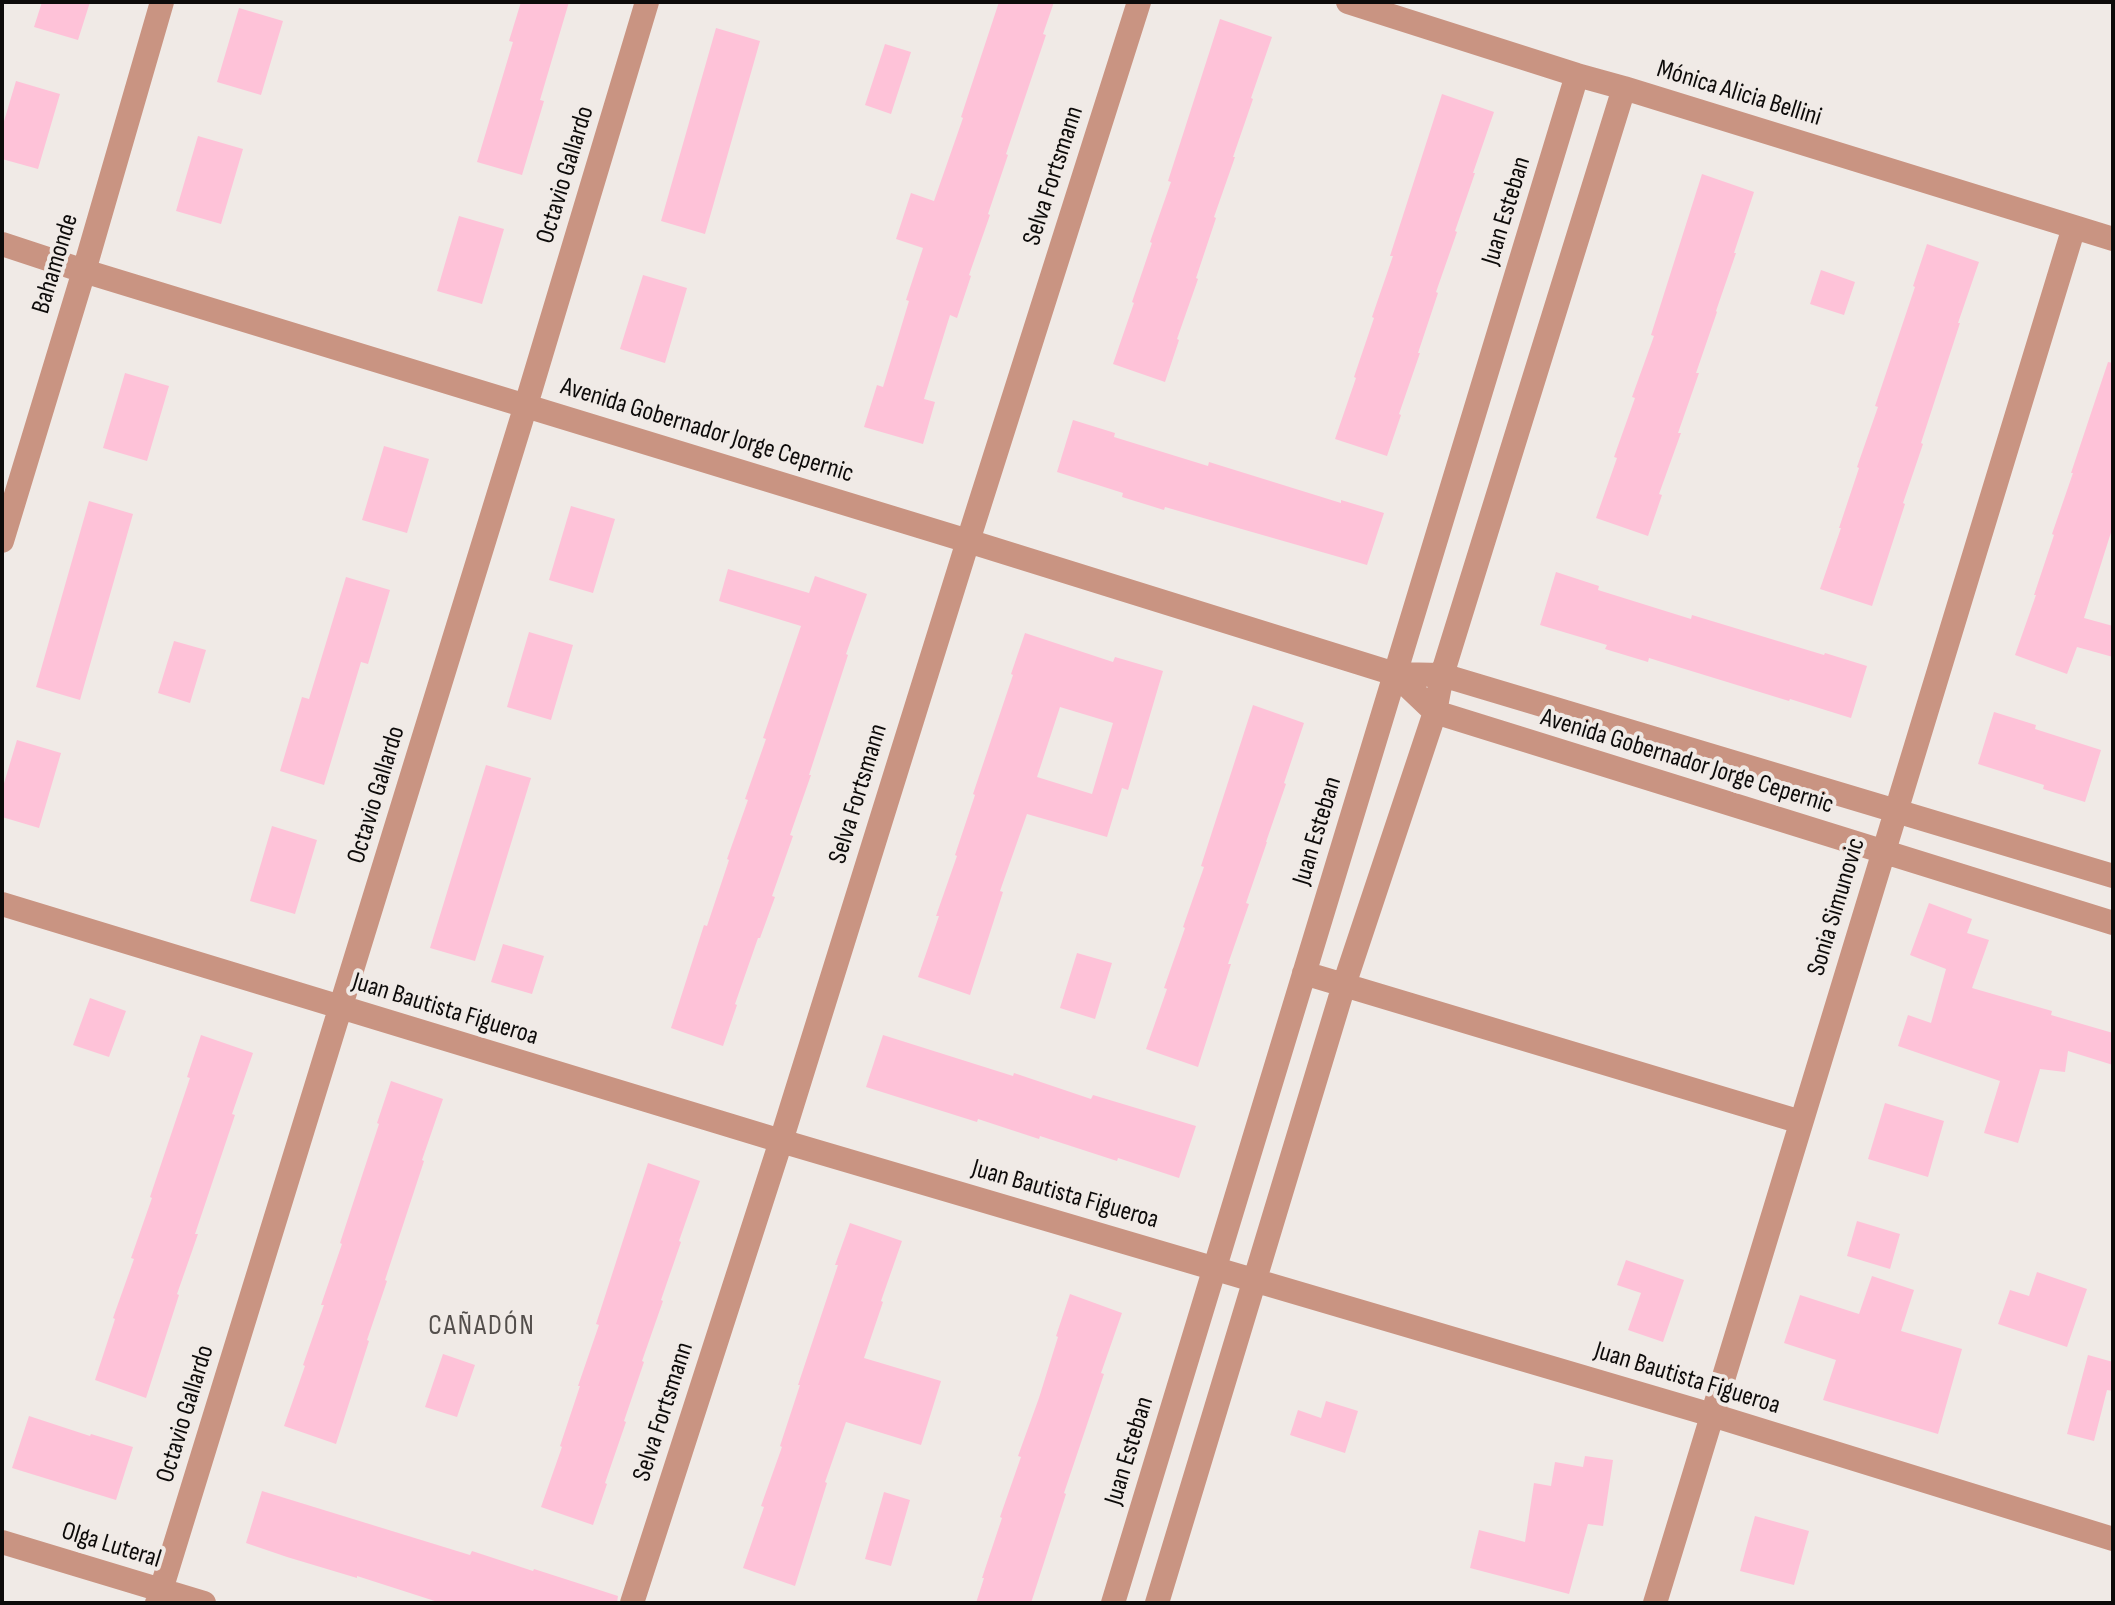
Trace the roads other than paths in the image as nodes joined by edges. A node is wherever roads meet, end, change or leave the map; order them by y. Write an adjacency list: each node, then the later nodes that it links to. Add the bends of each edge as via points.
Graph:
1 (162, 2): 10 (street, Bahamonde)
2 (647, 2): 11 (street, Octavio Gallardo)
3 (1139, 2): 13 (street, Selva Fortsmann)
4 (1348, 2): 5 (street, Mónica Alicia Bellini)
5 (1577, 75): 6 (street, Mónica Alicia Bellini); 14 (street, Juan Esteban)
6 (1624, 88): 7 (street, Mónica Alicia Bellini); 15 (street)
7 (2074, 227): 8 (street, Mónica Alicia Bellini); 17 (street, Sonia Simunovic)
8 (2113, 239)
9 (2, 244): 10 (street, Avenida Gobernador Jorge Cepernic)
10 (84, 271): 11 (street, Avenida Gobernador Jorge Cepernic); 12 (street, Bahamonde)
11 (526, 405): 13 (street, Avenida Gobernador Jorge Cepernic); 24 (street, Octavio Gallardo)
12 (2, 541)
13 (968, 541): 14 (street, Avenida Gobernador Jorge Cepernic); 26 (street, Selva Fortsmann)
14 (1395, 674): 15 (street, Avenida Gobernador Jorge Cepernic); 16 (street, Avenida Gobernador Jorge Cepernic); 22 (street, Juan Esteban)
15 (1442, 675): 16 (street); 17 (street, Avenida Gobernador Jorge Cepernic)
16 (1435, 712): 18 (street, Avenida Gobernador Jorge Cepernic); 23 (street)
17 (1895, 812): 18 (street, Sonia Simunovic); 19 (street, Avenida Gobernador Jorge Cepernic)
18 (1883, 852): 21 (street, Avenida Gobernador Jorge Cepernic); 25 (street, Sonia Simunovic)
19 (2113, 876)
20 (2, 904): 24 (street, Juan Bautista Figueroa)
21 (2113, 923)
22 (1304, 973): 23 (street); 27 (street, Juan Esteban)
23 (1344, 985): 25 (street); 28 (street)
24 (340, 1007): 26 (street, Juan Bautista Figueroa); 32 (street, Octavio Gallardo)
25 (1801, 1122): 29 (street, Sonia Simunovic)
26 (781, 1141): 27 (street, Juan Bautista Figueroa); 34 (street, Selva Fortsmann)
27 (1215, 1269): 28 (street, Juan Bautista Figueroa); 35 (street, Juan Esteban)
28 (1255, 1280): 29 (street, Juan Bautista Figueroa); 36 (street)
29 (1712, 1415): 30 (street, Juan Bautista Figueroa); 37 (street, Sonia Simunovic)
30 (2113, 1539)
31 (2, 1542): 32 (street, Olga Luteral)
32 (159, 1597): 33 (street, Olga Luteral)
33 (204, 1603)
34 (632, 1603)
35 (1113, 1603)
36 (1157, 1603)
37 (1655, 1603)

